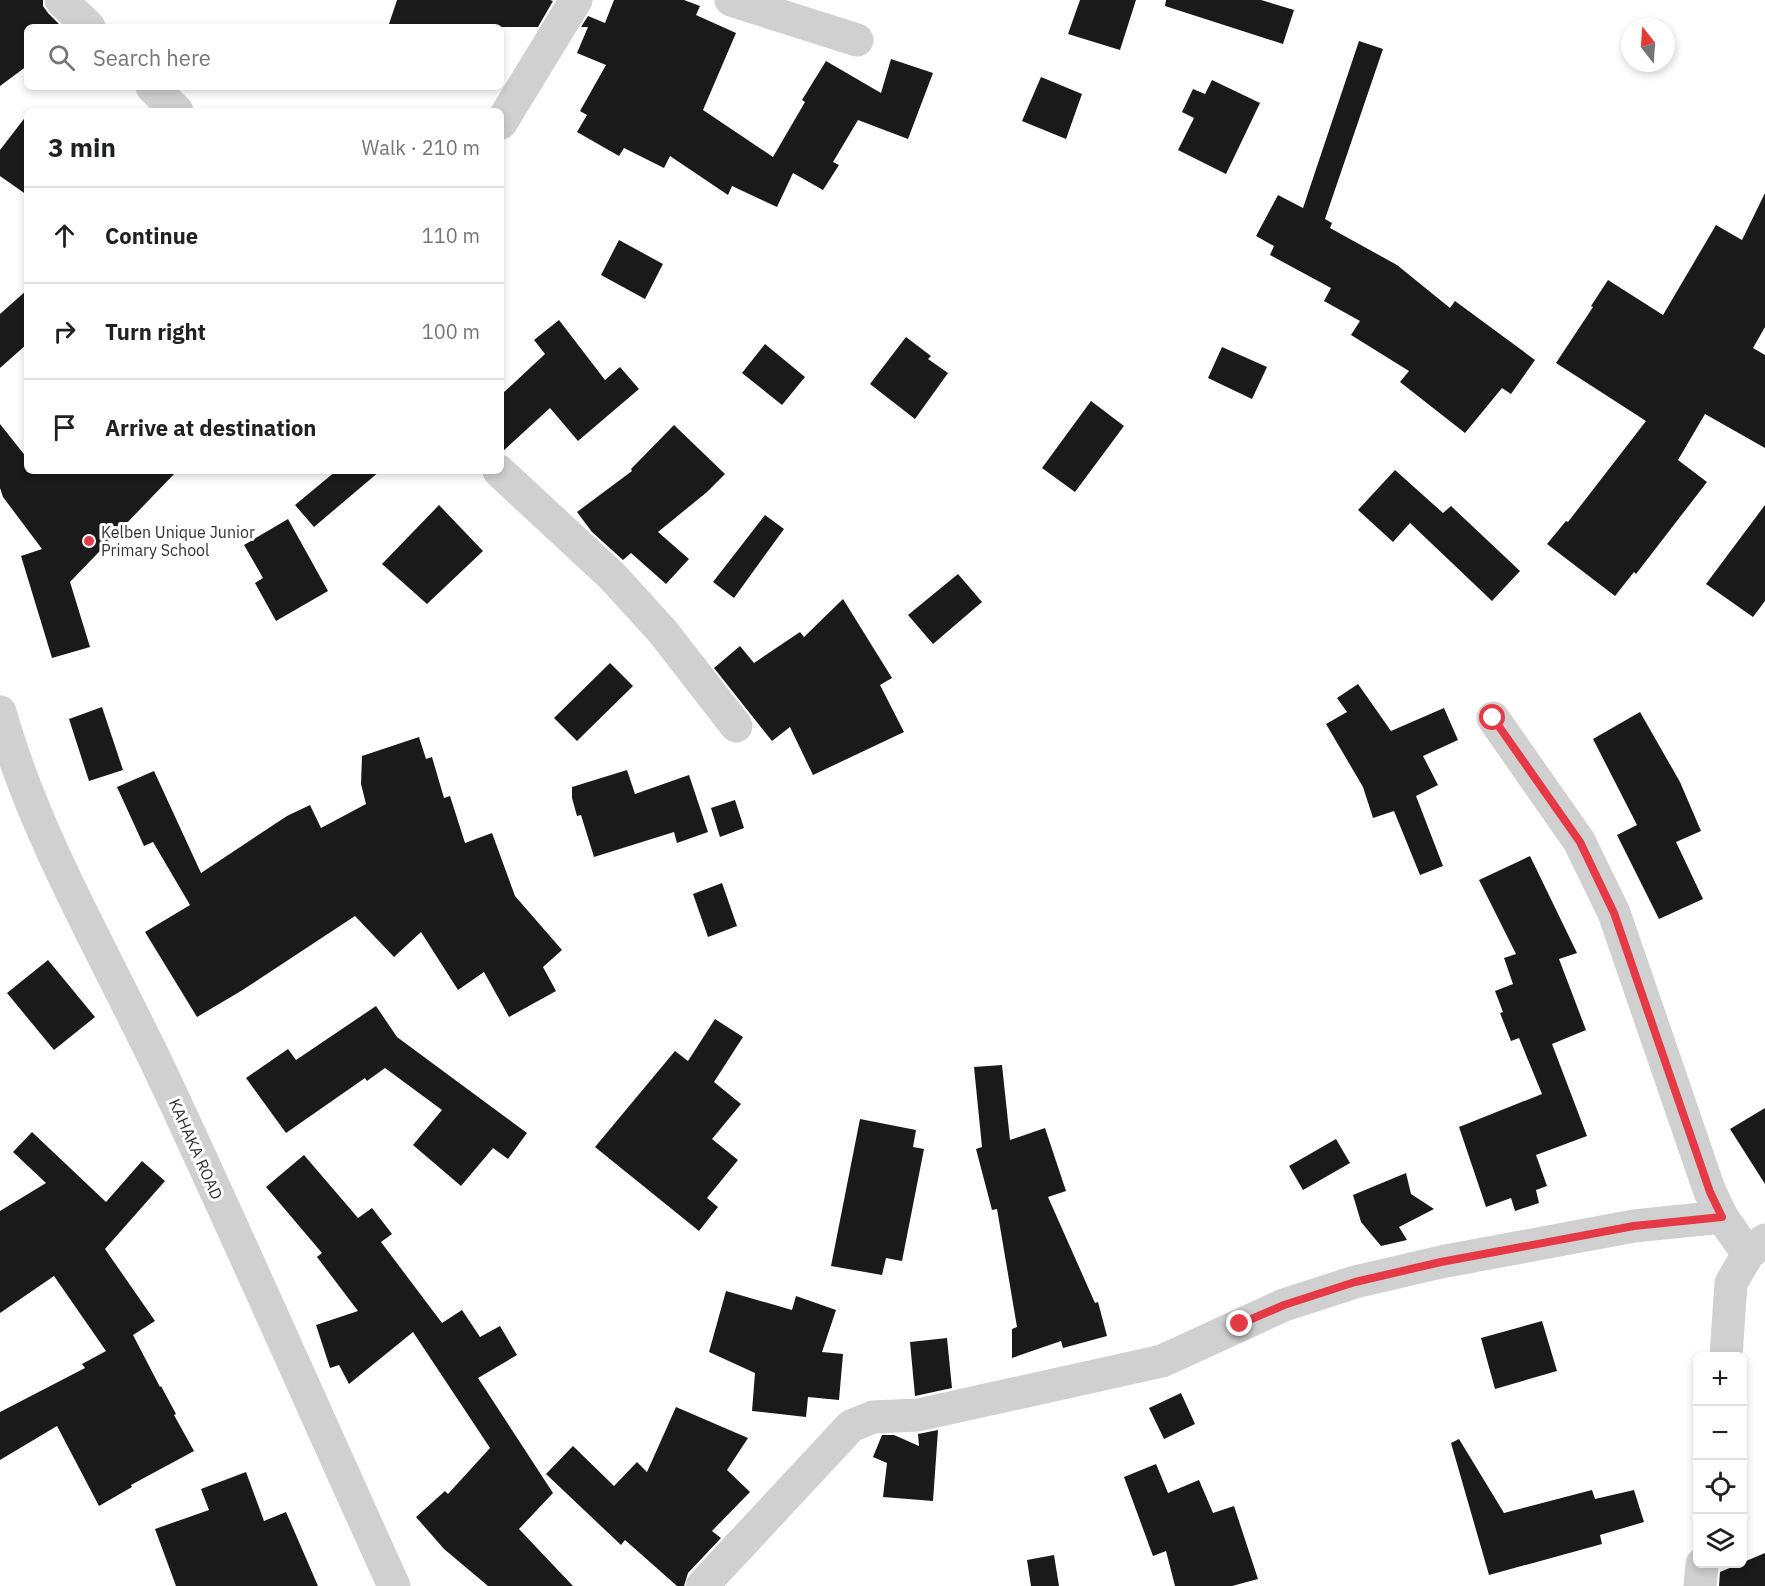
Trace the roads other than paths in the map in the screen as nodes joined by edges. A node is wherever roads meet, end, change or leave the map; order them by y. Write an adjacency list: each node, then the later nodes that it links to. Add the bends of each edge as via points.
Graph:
1 (61, 0): 4 (street)
2 (576, 0): 8 (street)
3 (731, 0): 5 (street)
4 (86, 24)
5 (857, 40)
6 (155, 90): 7 (street)
7 (174, 108)
8 (504, 118)
9 (502, 474): 12 (street, via 613,577 663,632)
10 (0, 712): 17 (street, KAHAKA ROAD, via 12,755 63,873 167,1084)
11 (1493, 718): 13 (street, via 1580,842 1614,913)
12 (736, 726)
13 (1722, 1217): 14 (street); 18 (street, via 1634,1226 1366,1279 1284,1305 1162,1361 918,1415 873,1417 851,1426)
14 (1757, 1247): 15 (street, via 1731,1283)
15 (1726, 1352)
16 (1702, 1568): 19 (street)
17 (394, 1586)
18 (702, 1586)
19 (1700, 1586)

